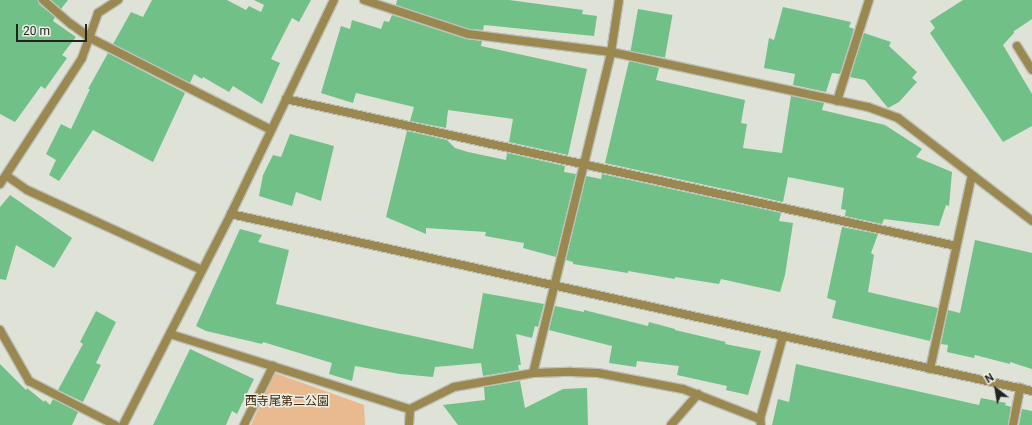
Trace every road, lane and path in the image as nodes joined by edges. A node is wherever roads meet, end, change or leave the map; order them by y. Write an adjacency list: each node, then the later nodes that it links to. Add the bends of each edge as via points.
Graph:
1 (43, 0): 7 (street)
2 (118, 0): 7 (street, via 98,13)
3 (334, 0): 11 (street)
4 (364, 0): 9 (street, via 468,34)
5 (619, 0): 9 (street)
6 (869, 0): 12 (street)
7 (90, 38): 13 (street); 16 (street, via 82,58)
8 (1017, 46): 10 (street)
9 (611, 52): 12 (street); 14 (street)
10 (1032, 70)
11 (286, 99): 13 (street); 14 (street)
12 (837, 101): 15 (street, via 868,107 898,118)
13 (271, 130): 18 (street)
14 (584, 164): 20 (street); 22 (street)
15 (972, 175): 19 (street); 20 (street)
16 (6, 176): 17 (street); 21 (street, via 28,190)
17 (0, 184)
18 (230, 214): 21 (street); 22 (street)
19 (1032, 221)
20 (956, 246): 27 (street)
21 (202, 270): 24 (street)
22 (555, 285): 25 (street); 28 (street)
23 (0, 330): 34 (street, via 29,381)
24 (170, 334): 26 (street); 35 (street)
25 (783, 336): 27 (street); 33 (street)
26 (273, 366): 32 (street); 36 (street)
27 (930, 369): 29 (street)
28 (533, 373): 31 (street, via 598,373 684,389); 32 (street, via 454,387)
29 (1020, 388): 30 (street); 39 (street)
30 (1032, 391)
31 (698, 394): 33 (street); 38 (street)
32 (410, 409): 37 (street)
33 (761, 422)
34 (116, 425)
35 (123, 425)
36 (244, 425)
37 (409, 425)
38 (671, 425)
39 (1013, 425)

